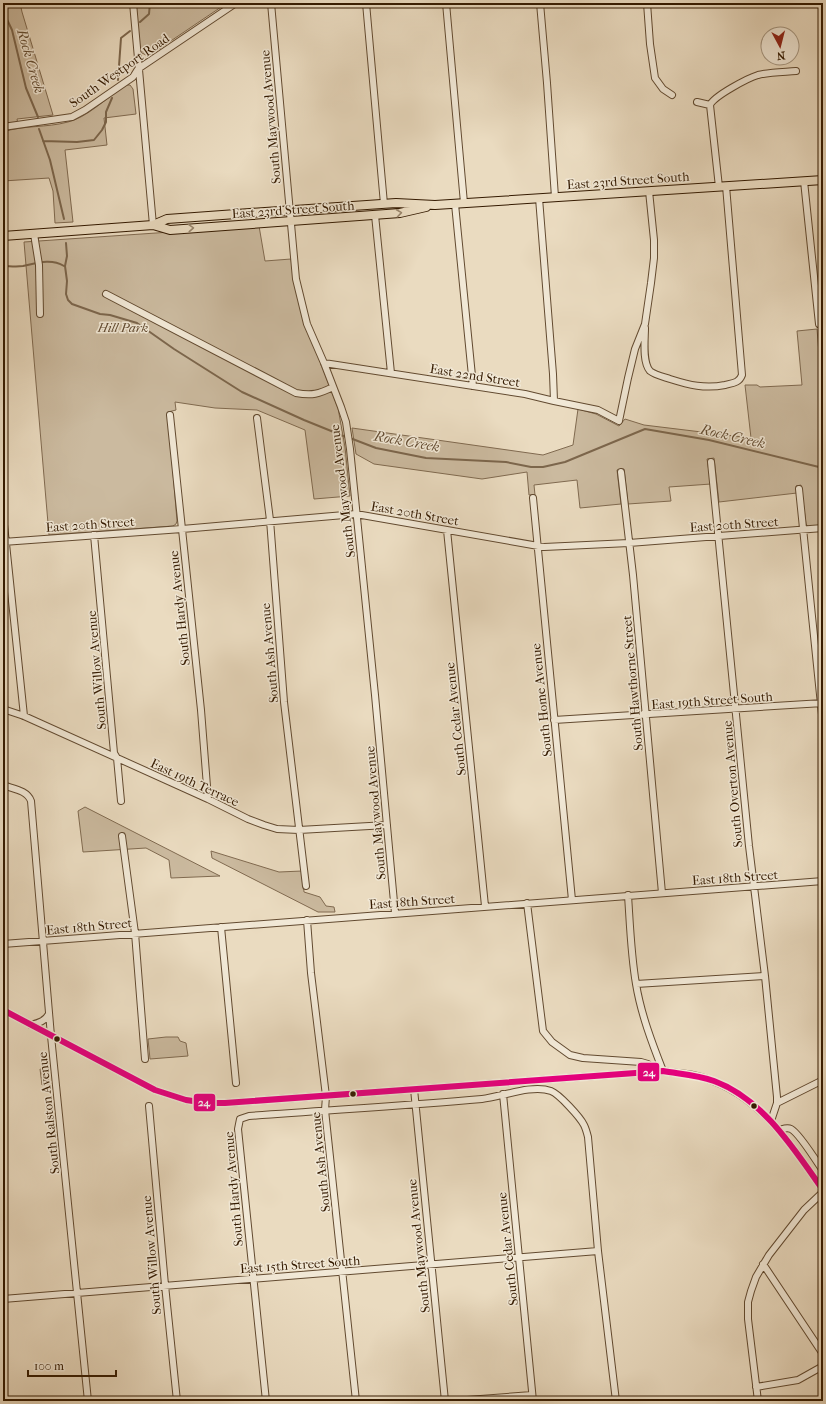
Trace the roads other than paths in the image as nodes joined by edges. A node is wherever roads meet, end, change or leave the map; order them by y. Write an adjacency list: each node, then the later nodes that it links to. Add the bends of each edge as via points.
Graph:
1 (133, 3): 8 (street)
2 (236, 3): 8 (street, South Westport Road)
3 (272, 3): 24 (street, South Maywood Avenue)
4 (366, 3): 21 (street)
5 (446, 3): 20 (street)
6 (540, 3): 18 (street)
7 (647, 3): 10 (street, via 655,78 663,90)
8 (138, 69): 13 (street, South Westport Road, via 132,77 72,117); 27 (street)
9 (796, 71): 12 (street, via 757,75 721,94)
10 (672, 95)
11 (697, 102): 12 (street)
12 (710, 105): 16 (street)
13 (3, 127)
14 (823, 180): 15 (main road, East 23rd Street South)
15 (804, 181): 16 (main road, East 23rd Street South); 33 (street)
16 (722, 186): 17 (main road, East 23rd Street South); 32 (street, via 741,378 737,383 703,387 650,371 646,364)
17 (648, 191): 18 (main road, East 23rd Street South); 32 (street, via 654,258)
18 (555, 197): 19 (main road, East 23rd Street South)
19 (539, 198): 20 (main road, East 23rd Street South); 38 (street)
20 (464, 203): 22 (main road, East 23rd Street South)
21 (384, 204): 23 (main road, East 23rd Street South); 24 (main road, East 23rd Street South)
22 (455, 204): 23 (main road, East 23rd Street South); 36 (street)
23 (435, 205): 25 (main road, East 23rd Street South, one-way to 23, via 400,214)
24 (290, 211): 26 (street, South Maywood Avenue); 27 (main road, East 23rd Street South, via 167,219)
25 (374, 215): 26 (main road, East 23rd Street South); 35 (street)
26 (291, 221): 27 (main road, East 23rd Street South, one-way to 26, via 170,230); 34 (street, South Maywood Avenue, via 300,299 307,324)
27 (153, 225): 28 (main road, East 23rd Street South)
28 (34, 234): 29 (main road, East 23rd Street South); 31 (street, via 39,263)
29 (3, 236)
30 (106, 294): 37 (street, via 296,393 319,394)
31 (40, 314)
32 (645, 324): 38 (street, East 22nd Street, via 635,350 619,422 598,410)
33 (819, 324)
34 (324, 363): 35 (street, East 22nd Street); 37 (street, South Maywood Avenue)
35 (391, 373): 36 (street, East 22nd Street)
36 (473, 386): 38 (street, East 22nd Street)
37 (333, 387): 45 (street, South Maywood Avenue, via 346,422)
38 (554, 401)
39 (170, 415): 49 (street, South Hardy Avenue)
40 (257, 418): 47 (street, South Ash Avenue)
41 (711, 462): 53 (street, South Overton Avenue)
42 (621, 472): 55 (street, South Hawthorne Street)
43 (799, 489): 51 (street)
44 (533, 498): 56 (street, South Home Avenue)
45 (356, 514): 47 (street, East 20th Street); 50 (street, East 20th Street); 68 (street, South Maywood Avenue)
46 (3, 515): 54 (street)
47 (270, 520): 49 (street, East 20th Street); 69 (street, South Ash Avenue, via 284,702)
48 (823, 528): 51 (street, East 20th Street)
49 (182, 529): 52 (street, East 20th Street); 66 (street, South Hardy Avenue)
50 (447, 530): 56 (street, East 20th Street); 78 (street, South Cedar Avenue)
51 (804, 530): 53 (street, East 20th Street); 57 (street)
52 (94, 535): 54 (street, East 20th Street); 64 (street, South Willow Avenue, via 114,753)
53 (719, 537): 55 (street, East 20th Street); 59 (street, South Overton Avenue)
54 (4, 542): 61 (street)
55 (629, 543): 56 (street, East 20th Street); 60 (street, South Hawthorne Street)
56 (537, 546): 62 (street, South Home Avenue)
57 (822, 703): 59 (street, East 19th Street South); 63 (street)
58 (3, 709): 61 (street, East 19th Terrace)
59 (736, 709): 60 (street, East 19th Street South); 73 (street, South Overton Avenue)
60 (646, 715): 62 (street, East 19th Street South); 74 (street, South Hawthorne Street)
61 (24, 716): 64 (street, East 19th Terrace)
62 (554, 720): 76 (street, South Home Avenue)
63 (823, 724)
64 (117, 758): 66 (street, East 19th Terrace); 67 (street, South Willow Avenue)
65 (3, 785): 83 (street, South Ralston Avenue, via 24,792 30,799)
66 (208, 799): 69 (street, East 19th Terrace, via 264,825 277,829)
67 (121, 801)
68 (387, 825): 69 (street, East 19th Terrace); 79 (street, South Maywood Avenue)
69 (299, 830): 72 (street, South Ash Avenue)
70 (122, 836): 82 (street)
71 (823, 881): 73 (street, East 18th Street)
72 (306, 886)
73 (754, 887): 74 (street, East 18th Street); 85 (street, South Overton Avenue)
74 (662, 893): 75 (street, East 18th Street)
75 (628, 895): 76 (street, East 18th Street); 86 (street)
76 (572, 900): 77 (street, East 18th Street)
77 (528, 903): 78 (street, East 18th Street); 92 (street, via 543,1031 552,1042 570,1055 589,1059 642,1062)
78 (485, 906): 79 (street, East 18th Street)
79 (395, 913): 80 (street, East 18th Street)
80 (307, 920): 81 (street, East 18th Street); 98 (street, South Ash Avenue)
81 (221, 927): 82 (street, East 18th Street); 95 (street)
82 (135, 933): 83 (street, East 18th Street); 91 (street)
83 (43, 940): 84 (street, East 18th Street); 88 (street, South Ralston Avenue)
84 (3, 944)
85 (765, 976): 86 (street); 99 (street, South Overton Avenue)
86 (636, 984): 93 (street, via 646,1025)
87 (3, 1010): 89 (street)
88 (50, 1014): 89 (street, via 42,1022); 90 (street, South Ralston Avenue)
89 (31, 1025): 90 (street)
90 (51, 1036): 98 (street, via 155,1090 186,1100 225,1103); 114 (street, South Ralston Avenue)
91 (145, 1059)
92 (656, 1072): 93 (street); 96 (street)
93 (663, 1072): 103 (street, via 694,1075 722,1085 750,1102)
94 (823, 1080): 99 (street)
95 (236, 1083)
96 (414, 1089): 98 (street); 100 (street, South Maywood Avenue)
97 (503, 1094): 100 (street, via 484,1099); 107 (street, via 528,1090 551,1091 578,1115 585,1126); 108 (street, South Cedar Avenue)
98 (326, 1096): 102 (street, South Ash Avenue)
99 (777, 1103): 103 (street)
100 (416, 1104): 102 (street); 109 (street, South Maywood Avenue)
101 (149, 1106): 113 (street, South Willow Avenue)
102 (325, 1110): 111 (street, South Ash Avenue); 112 (street, South Hardy Avenue, via 249,1116 240,1119 238,1129)
103 (771, 1121): 104 (street)
104 (779, 1130): 105 (street, via 792,1129); 106 (street)
105 (823, 1170)
106 (823, 1191): 110 (street, via 804,1210)
107 (598, 1251): 108 (street, East 15th Street South); 126 (street)
108 (519, 1257): 109 (street, East 15th Street South); 119 (street, South Cedar Avenue)
109 (431, 1264): 111 (street, East 15th Street South); 124 (street, South Maywood Avenue)
110 (763, 1264): 116 (street); 118 (street, via 748,1302)
111 (343, 1272): 112 (street, East 15th Street South); 123 (street, South Ash Avenue)
112 (252, 1278): 113 (street, East 15th Street South); 122 (street, South Hardy Avenue)
113 (165, 1285): 114 (street, East 15th Street South); 121 (street, South Willow Avenue)
114 (78, 1292): 115 (street, East 15th Street South); 120 (street, South Ralston Avenue)
115 (3, 1299)
116 (823, 1354)
117 (823, 1366): 118 (street, via 798,1380)
118 (756, 1387): 127 (street)
119 (532, 1398): 125 (street)
120 (88, 1401)
121 (177, 1401)
122 (266, 1401)
123 (356, 1401)
124 (445, 1401)
125 (454, 1401)
126 (616, 1401)
127 (758, 1401)

